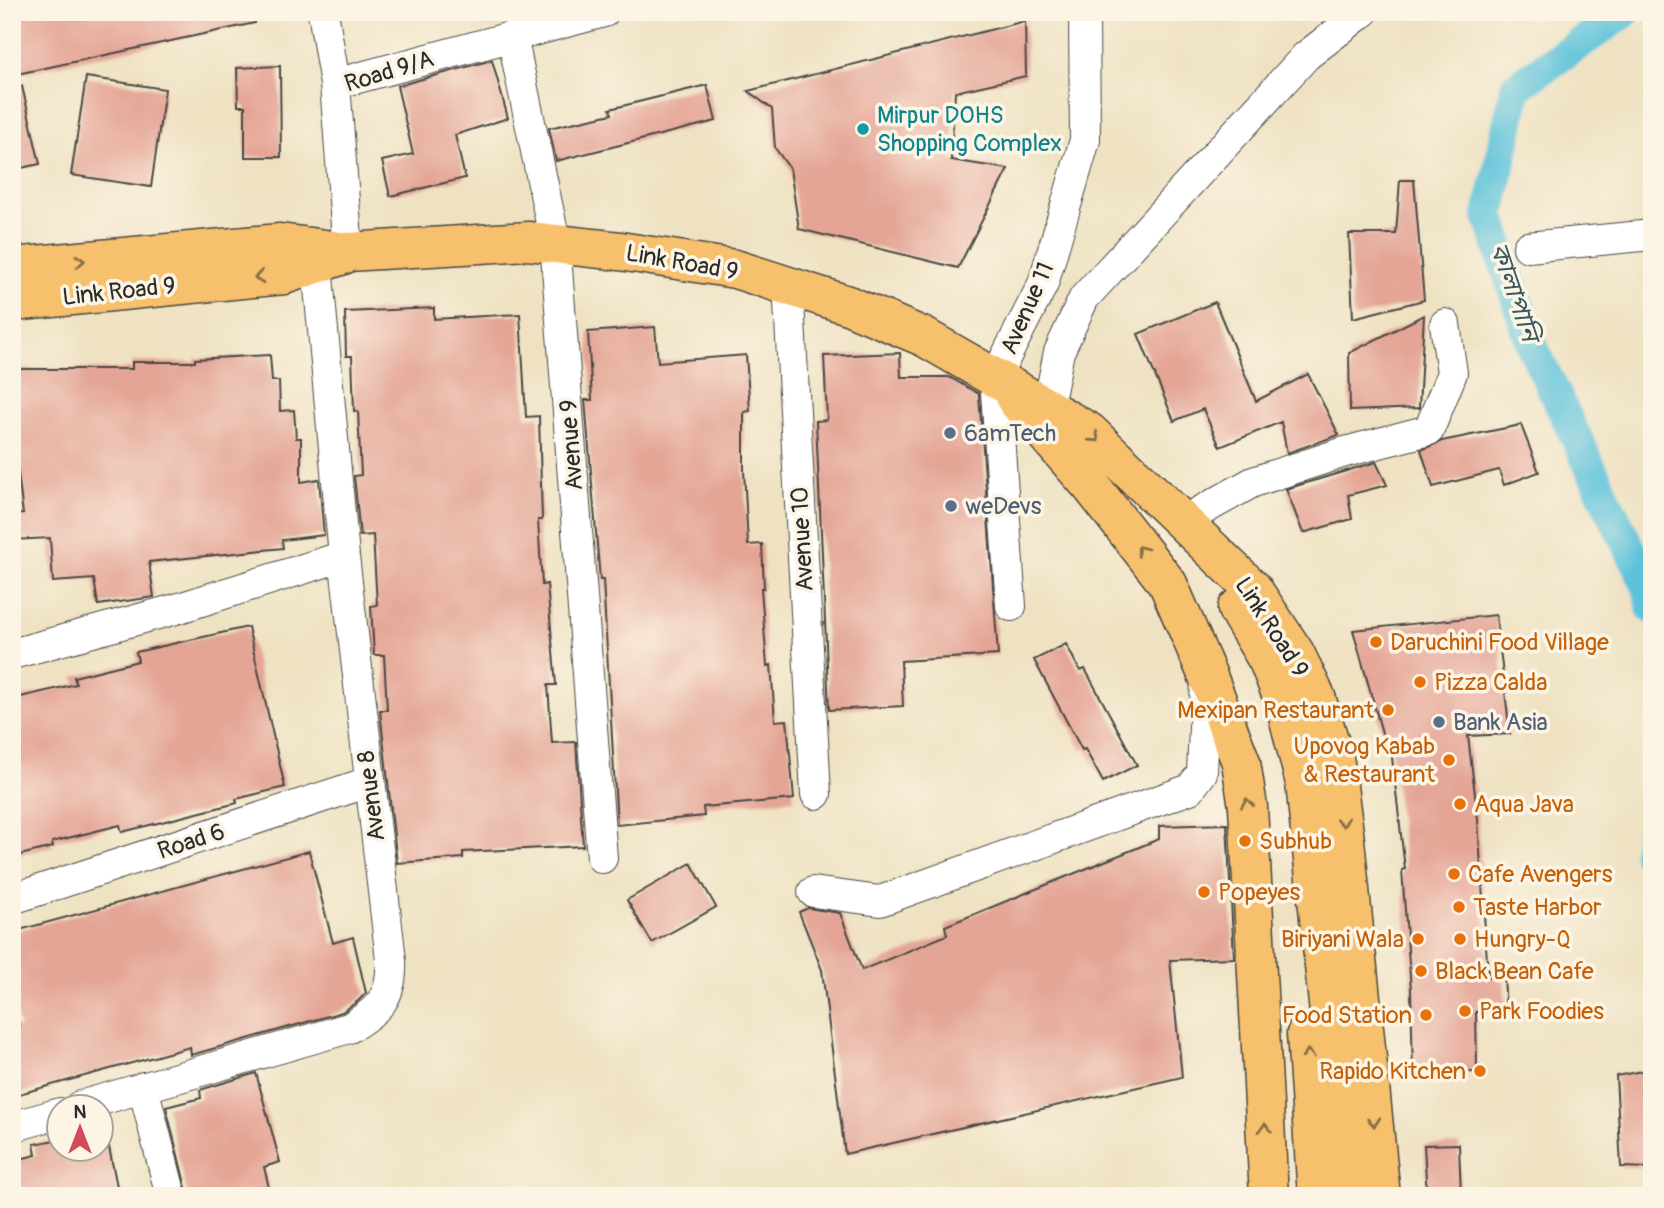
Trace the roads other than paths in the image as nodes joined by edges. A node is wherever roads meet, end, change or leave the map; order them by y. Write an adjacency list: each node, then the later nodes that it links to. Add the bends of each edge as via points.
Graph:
1 (323, 12): 7 (street)
2 (604, 12): 5 (street, Road 9/A)
3 (1084, 12): 16 (street, Avenue 11, via 1085,140 1042,284)
4 (1363, 12): 17 (street, via 1306,56 1084,298 1059,352)
5 (554, 19): 6 (street, Road 9/A)
6 (512, 36): 7 (street, Road 9/A); 9 (street, Avenue 9)
7 (335, 84): 11 (street, Road 9/A)
8 (1652, 235): 10 (street)
9 (555, 242): 11 (main road, Link Road 9); 13 (main road, Link Road 9, via 735,269); 27 (street, Avenue 9)
10 (1528, 247)
11 (333, 259): 12 (main road, Link Road 9, one-way to 11, via 281,243); 14 (main road, Link Road 9, one-way to 14, via 284,275); 19 (street, Avenue 8)
12 (12, 267)
13 (788, 284): 16 (main road, Link Road 9, via 924,337); 26 (street, Avenue 10)
14 (12, 302)
15 (1445, 324): 18 (street, via 1452,373 1429,430 1253,482)
16 (995, 378): 17 (main road, Link Road 9); 20 (main road, Link Road 9, one-way to 16, via 1092,487); 21 (street, Avenue 11)
17 (1048, 407): 18 (main road, Link Road 9, one-way to 18, via 1089,432)
18 (1194, 531): 22 (main road); 38 (main road, Link Road 9, one-way to 38, via 1252,588 1295,653 1316,697 1334,756)
19 (344, 556): 23 (street); 25 (street, Avenue 8)
20 (1168, 584): 22 (main road); 24 (main road, Link Road 9)
21 (1011, 606)
22 (1227, 610): 36 (main road, one-way to 22, via 1291,811 1261,688); 37 (main road, via 1272,672 1305,783)
23 (12, 654)
24 (1208, 674): 28 (street, via 1202,774 1190,789 880,901); 35 (main road, Link Road 9, one-way to 24, via 1248,807 1241,762)
25 (369, 782): 29 (street, Road 6); 30 (street, Avenue 8, via 391,960 391,986 385,998 349,1028)
26 (816, 794)
27 (602, 858)
28 (813, 892)
29 (12, 899)
30 (144, 1087): 31 (street, Avenue 8); 34 (street)
31 (116, 1096)
32 (46, 1117): 33 (street)
33 (12, 1127)
34 (171, 1196)
35 (1269, 1196)
36 (1317, 1196)
37 (1348, 1196)
38 (1381, 1196)

